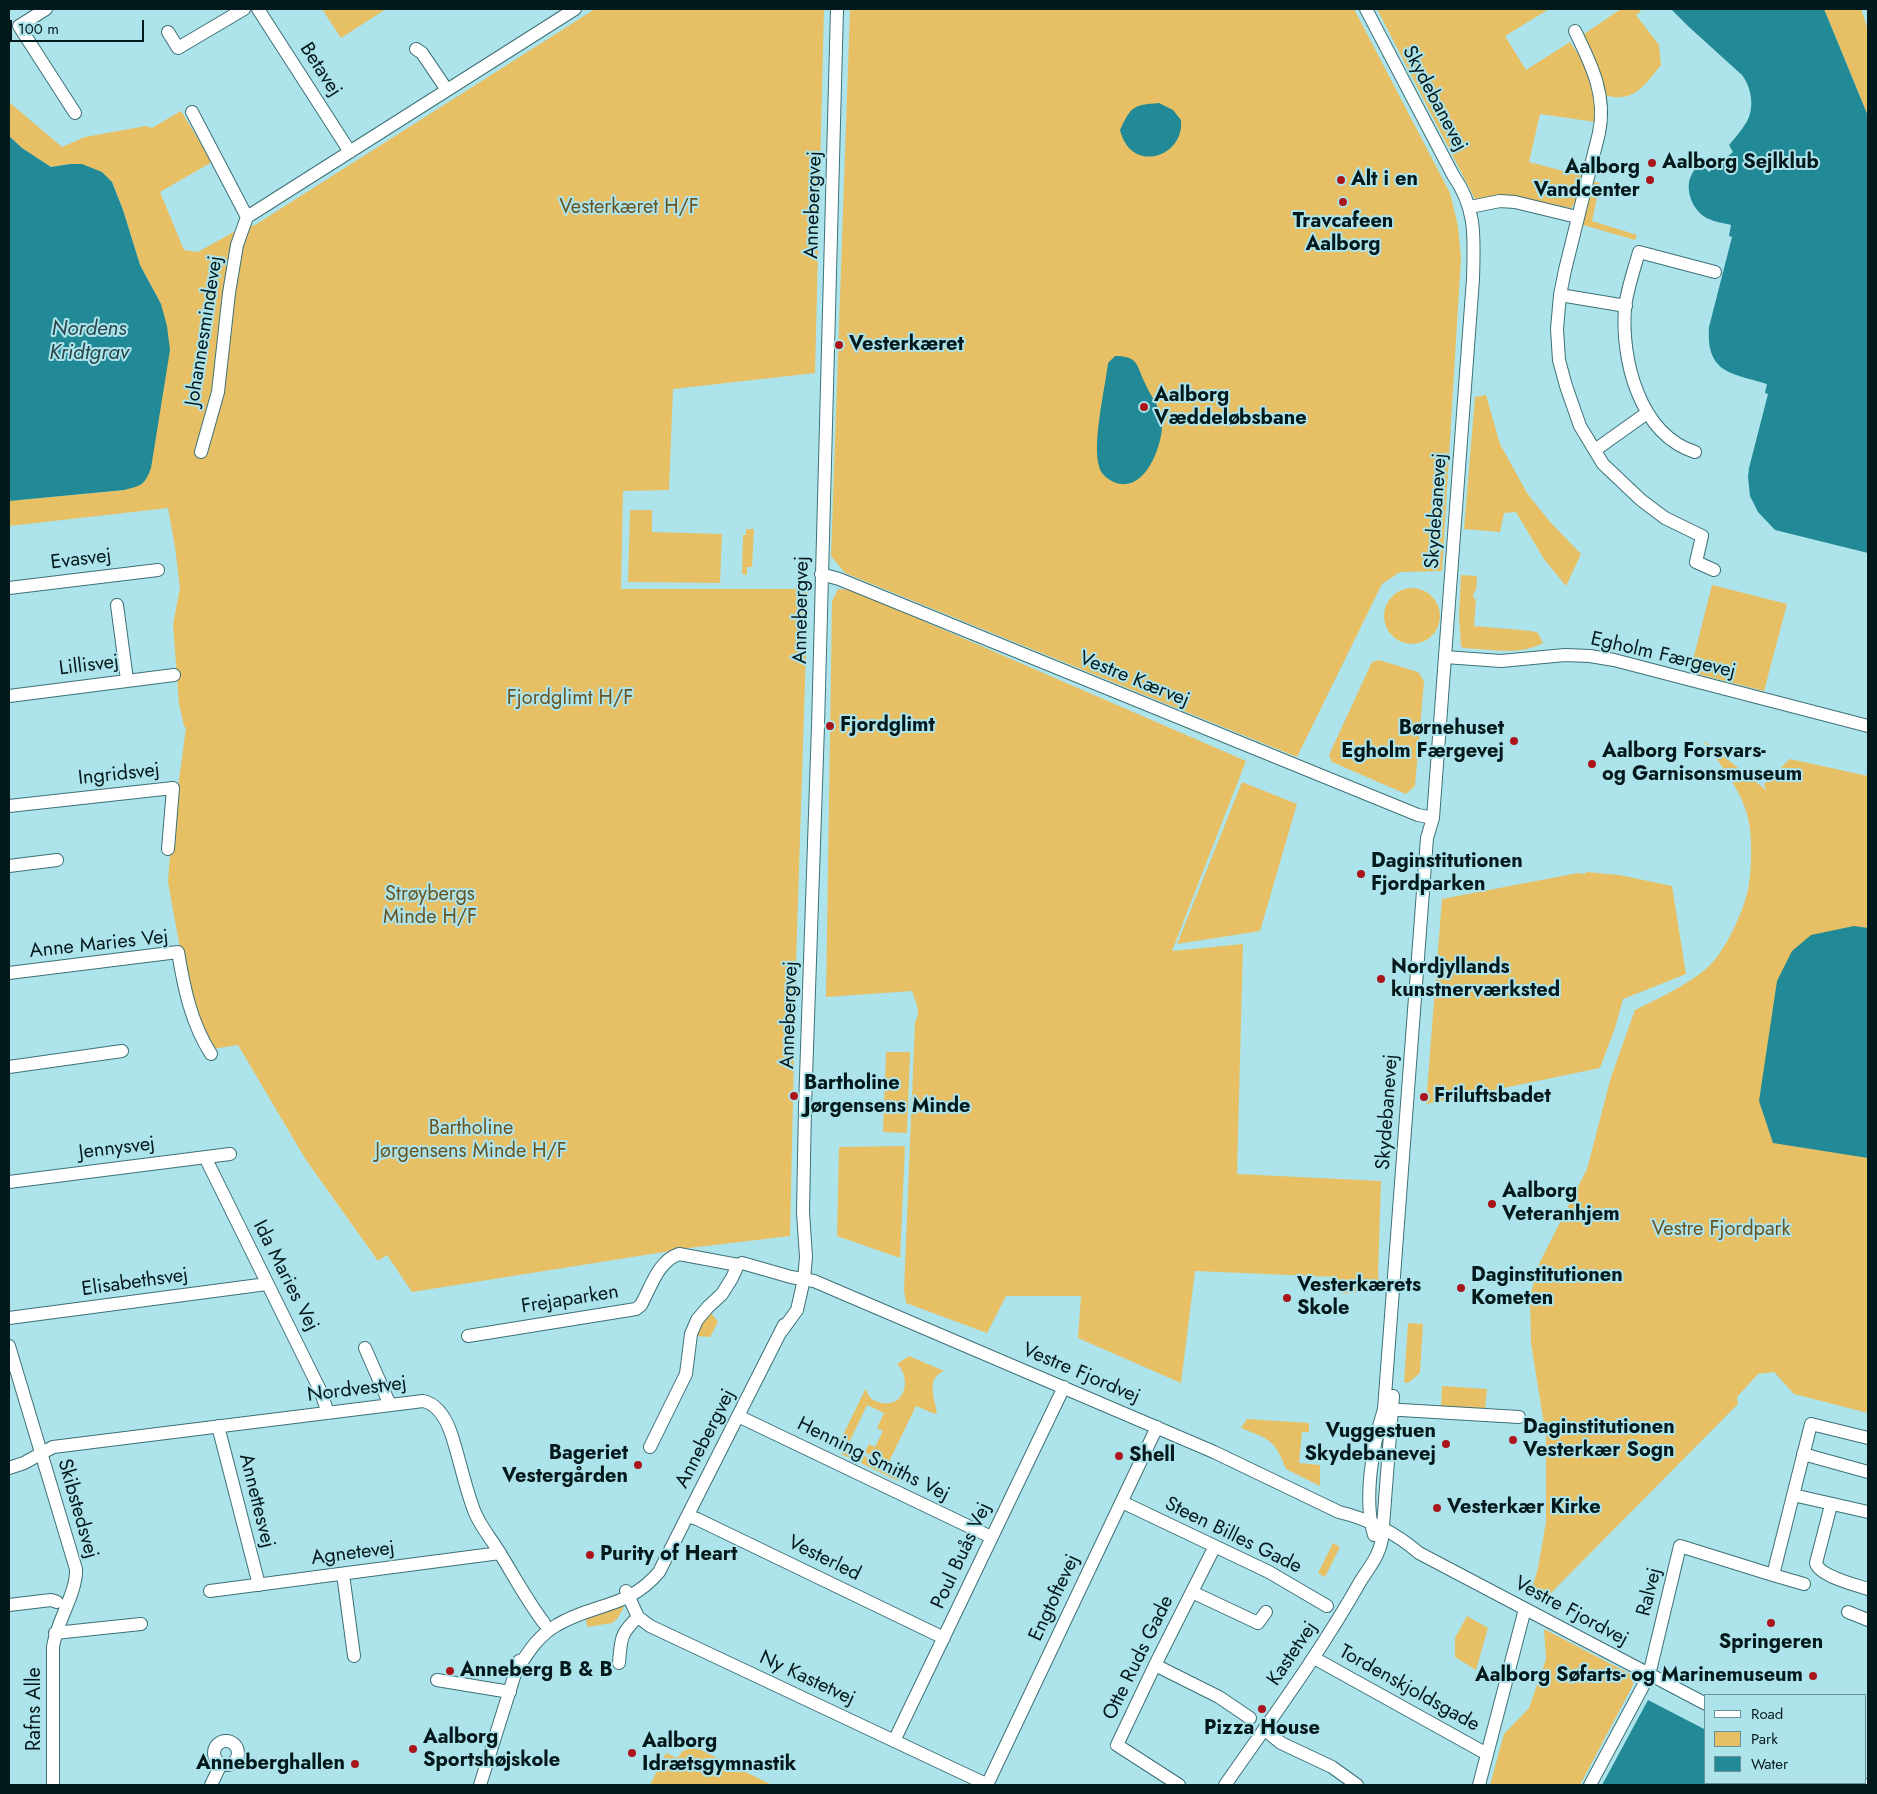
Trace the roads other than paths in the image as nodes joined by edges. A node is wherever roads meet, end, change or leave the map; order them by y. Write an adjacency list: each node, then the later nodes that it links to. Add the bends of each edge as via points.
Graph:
1 (46, 9): 11 (street, via 19,26)
2 (244, 9): 8 (street, via 178,48)
3 (258, 9): 13 (street, Betavej)
4 (837, 9): 26 (street, Annebergvej)
5 (1366, 9): 14 (street, Skydebanevej)
6 (571, 10): 10 (street)
7 (1575, 31): 16 (street, via 1594,71 1601,97 1599,133)
8 (168, 32)
9 (416, 49): 10 (street)
10 (447, 90): 13 (street)
11 (74, 112)
12 (192, 112): 15 (street)
13 (350, 152): 15 (street)
14 (1470, 207): 16 (street, via 1500,201); 29 (street, Skydebanevej, via 1474,235 1473,279)
15 (247, 217): 22 (street, Johannesmindevej, via 237,245 230,285 218,392)
16 (1578, 217): 18 (street)
17 (1715, 272): 19 (street, via 1638,252)
18 (1560, 295): 19 (street); 21 (street, via 1559,360 1572,407)
19 (1626, 306): 20 (street, via 1624,336 1628,362)
20 (1647, 413): 21 (street); 23 (street, via 1674,442)
21 (1595, 450): 25 (street, via 1603,464 1641,500 1666,518 1702,536 1696,562)
22 (201, 452)
23 (1695, 452)
24 (158, 570): 27 (street, Evasvej)
25 (1714, 570)
26 (821, 574): 35 (street, Vestre Kærvej, via 1286,763); 47 (street, Annebergvej, via 803,1212 797,1258)
27 (9, 588)
28 (117, 605): 31 (street)
29 (1445, 657): 33 (street, Egholm Færgevej, via 1501,661 1590,656); 35 (street, Skydebanevej)
30 (174, 675): 31 (street, Lillisvej)
31 (127, 680): 32 (street, Lillisvej)
32 (9, 696)
33 (1868, 726)
34 (9, 806): 36 (street, Ingridsvej, via 173,788)
35 (1433, 818): 55 (street, Skydebanevej, via 1435,839)
36 (168, 849)
37 (57, 860): 38 (street)
38 (9, 866)
39 (9, 973): 41 (street, Anne Maries Vej, via 178,952 193,1020)
40 (122, 1051): 42 (street)
41 (212, 1054)
42 (9, 1067)
43 (230, 1154): 44 (street, Jennysvej)
44 (205, 1157): 45 (street, Jennysvej); 48 (street, Ida Maries Vej)
45 (9, 1182)
46 (738, 1265): 47 (street, Frejaparken, via 742,1263); 50 (street, Frejaparken, via 679,1254 663,1264 636,1309); 62 (street, via 722,1294 697,1320 691,1334 686,1374)
47 (800, 1279): 53 (street, Vestre Fjordvej, via 834,1289); 57 (street, Annebergvej, via 781,1332)
48 (267, 1284): 49 (street, Elisabethsvej); 56 (street, Ida Maries Vej, via 320,1390)
49 (9, 1318)
50 (468, 1336)
51 (9, 1346): 63 (street, Skibstedsvej)
52 (365, 1348): 54 (street)
53 (1064, 1387): 60 (street, Vestre Fjordvej); 73 (street, Poul Buås Vej)
54 (390, 1405): 56 (street, Nordvestvej); 75 (street, Nordvestvej, via 423,1401 432,1403 439,1410 450,1431 475,1512)
55 (1388, 1409): 58 (street); 72 (street, Skydebanevej)
56 (328, 1413): 59 (street, Nordvestvej)
57 (738, 1416): 71 (street, Annebergvej); 73 (street, Henning Smiths Vej)
58 (1519, 1417)
59 (218, 1426): 63 (street, Nordvestvej, via 53,1447); 79 (street, Annettesvej)
60 (1157, 1427): 68 (street, Engtoftevej); 72 (street, Vestre Fjordvej, via 1339,1512 1354,1516)
61 (1868, 1438): 64 (street, via 1811,1424)
62 (650, 1448)
63 (40, 1452): 65 (street, Nordvestvej); 94 (street, Skibstedsvej, via 76,1570 74,1587)
64 (1803, 1454): 66 (street); 67 (street)
65 (9, 1468)
66 (1868, 1472)
67 (1793, 1495): 69 (street); 77 (street)
68 (1122, 1502): 74 (street, Steen Billes Gade); 113 (street, Engtoftevej)
69 (1831, 1505): 70 (street); 80 (street, via 1817,1568 1825,1574)
70 (1868, 1512)
71 (688, 1516): 83 (street, Annebergvej, via 653,1580 640,1591); 95 (street, Vesterled)
72 (1377, 1532): 87 (street, Vestre Fjordvej, via 1403,1549 1419,1553); 97 (street, Kastetvej, via 1375,1561)
73 (991, 1537): 95 (street, Poul Buås Vej)
74 (1214, 1548): 82 (street, Otte Ruds Gade); 86 (street, Steen Billes Gade, via 1269,1572)
75 (500, 1553): 76 (street, Agnetevej); 92 (street, Nordvestvej)
76 (343, 1574): 79 (street, Agnetevej); 96 (street)
77 (1773, 1575): 78 (street); 101 (street, Ralvej, via 1680,1546)
78 (1804, 1584)
79 (259, 1585): 81 (street, Agnetevej)
80 (1868, 1589)
81 (210, 1591)
82 (1192, 1592): 88 (street, via 1258,1623); 99 (street, Otte Ruds Gade)
83 (627, 1594): 90 (street); 92 (street, Annebergvej, via 560,1614); 100 (street, Annebergvej, via 556,1625 541,1636)
84 (58, 1602): 85 (street)
85 (9, 1605)
86 (1327, 1606)
87 (1525, 1609): 101 (street, Vestre Fjordvej); 108 (street)
88 (1266, 1612)
89 (1848, 1612): 91 (street)
90 (638, 1617): 98 (street, via 626,1629 621,1640); 107 (street, Ny Kastetvej, via 650,1626)
91 (1868, 1620)
92 (544, 1623): 100 (street, Annebergvej, via 527,1641)
93 (141, 1624): 94 (street)
94 (55, 1633): 110 (street, Rafns Alle)
95 (944, 1638): 107 (street, Poul Buås Vej)
96 (354, 1656)
97 (1314, 1658): 106 (street, Kastetvej); 108 (street, Tordenskjoldsgade)
98 (619, 1663)
99 (1155, 1665): 105 (street, via 1219,1697); 114 (street, Otte Ruds Gade, via 1117,1745)
100 (518, 1668): 103 (street, Annebergvej)
101 (1649, 1675): 104 (street, Vestre Fjordvej); 118 (street, Ralvej)
102 (437, 1680): 103 (street)
103 (510, 1692): 112 (street, Annebergvej)
104 (1704, 1703)
105 (1250, 1718)
106 (1264, 1729): 115 (street, Kastetvej); 116 (street, via 1281,1742 1332,1767)
107 (894, 1741): 113 (street, Ny Kastetvej)
108 (1487, 1754): 117 (street)
109 (221, 1764): 111 (street)
110 (53, 1785)
111 (211, 1785)
112 (480, 1785)
113 (988, 1785)
114 (1179, 1785)
115 (1225, 1785)
116 (1357, 1785)
117 (1479, 1785)
118 (1590, 1785)

